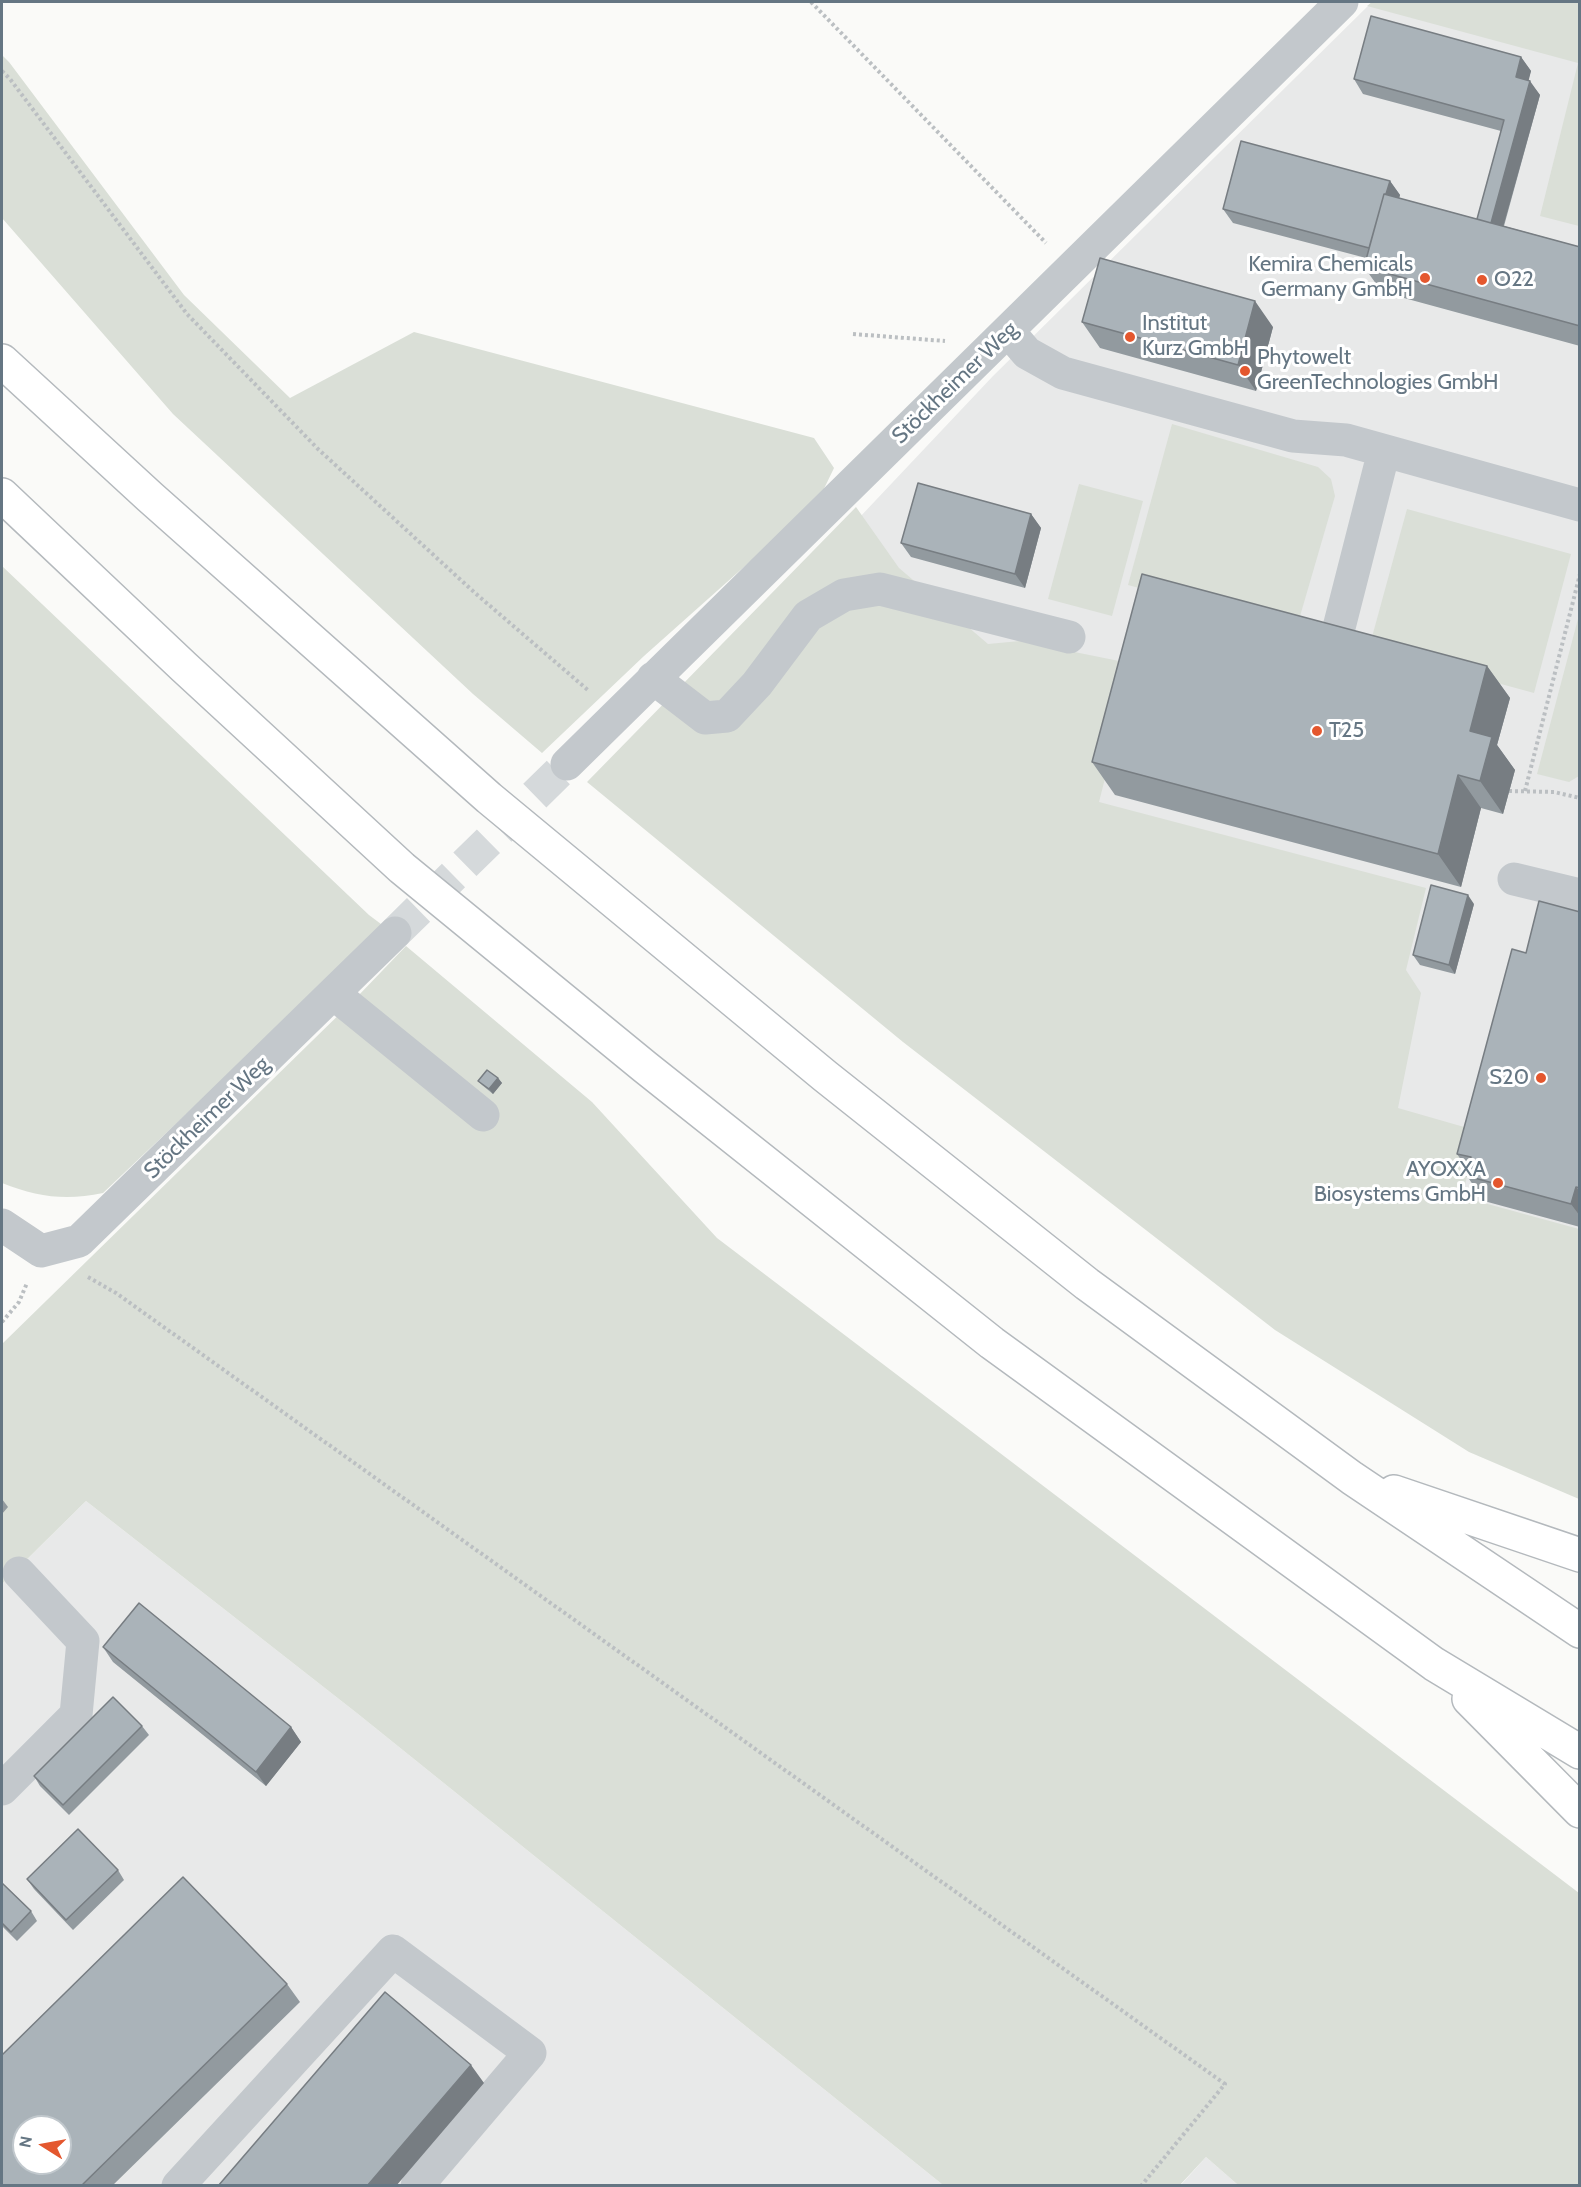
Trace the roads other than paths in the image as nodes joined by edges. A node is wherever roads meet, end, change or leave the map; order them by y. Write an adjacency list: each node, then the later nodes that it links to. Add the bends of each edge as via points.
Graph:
1 (1342, 2): 2 (street, Stöckheimer Weg)
2 (1001, 339): 4 (street, via 1063,374 1293,436 1346,440); 9 (street, Stöckheimer Weg)
3 (2, 361): 17 (highway, via 489,798 752,1016 1087,1284)
4 (1384, 451): 6 (street); 8 (street)
5 (2, 495): 21 (highway, via 411,876 992,1343)
6 (1580, 505)
7 (1069, 637): 9 (street, via 880,589 844,595 808,616 757,684 727,716 705,718)
8 (1333, 651)
9 (653, 678): 10 (street, Stöckheimer Weg)
10 (567, 764)
11 (1514, 879): 12 (street)
12 (1580, 895)
13 (395, 933): 14 (street, Stöckheimer Weg)
14 (334, 994): 15 (street); 16 (street, Stöckheimer Weg, via 79,1241 41,1251)
15 (483, 1115)
16 (2, 1225)
17 (1352, 1478): 18 (highway); 20 (highway)
18 (1580, 1555)
19 (20, 1573): 23 (street, via 83,1641 76,1715)
20 (1580, 1631)
21 (1434, 1664): 22 (highway); 24 (highway)
22 (1580, 1752)
23 (2, 1789)
24 (1580, 1811)
25 (178, 2186): 26 (street, via 393,1951 530,2053)
26 (417, 2186)

